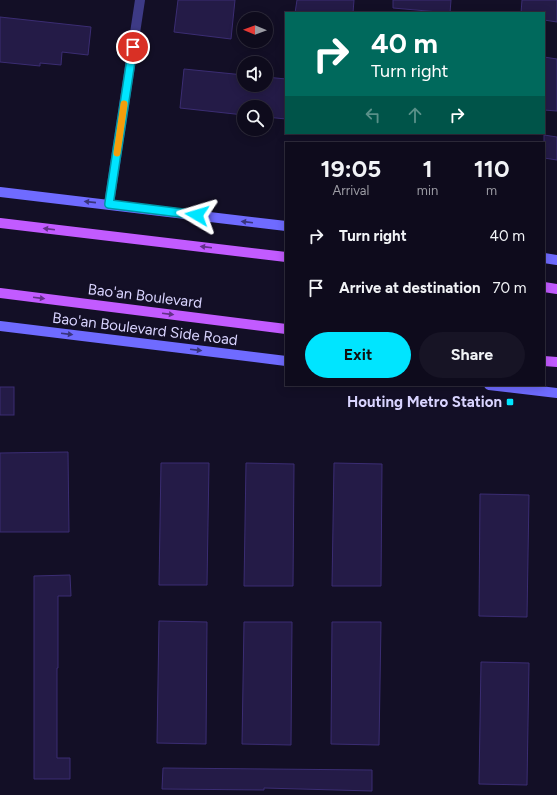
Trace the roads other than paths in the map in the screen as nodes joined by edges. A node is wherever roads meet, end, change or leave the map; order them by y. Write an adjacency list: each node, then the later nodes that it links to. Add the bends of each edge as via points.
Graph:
1 (140, 0): 3 (street)
2 (0, 192): 3 (main road, one-way to 2)
3 (109, 204): 5 (main road, one-way to 3)
4 (0, 223): 6 (main road, one-way to 4)
5 (285, 226)
6 (285, 257)
7 (545, 258): 8 (main road)
8 (557, 260)
9 (545, 287): 10 (main road)
10 (557, 289)
11 (0, 293): 13 (main road, Bao'an Boulevard, one-way to 13)
12 (0, 326): 14 (main road, Bao'an Boulevard Side Road, one-way to 14)
13 (285, 329)
14 (285, 361)
15 (545, 361): 16 (main road)
16 (557, 362)
17 (498, 386): 18 (main road)
18 (557, 393)

